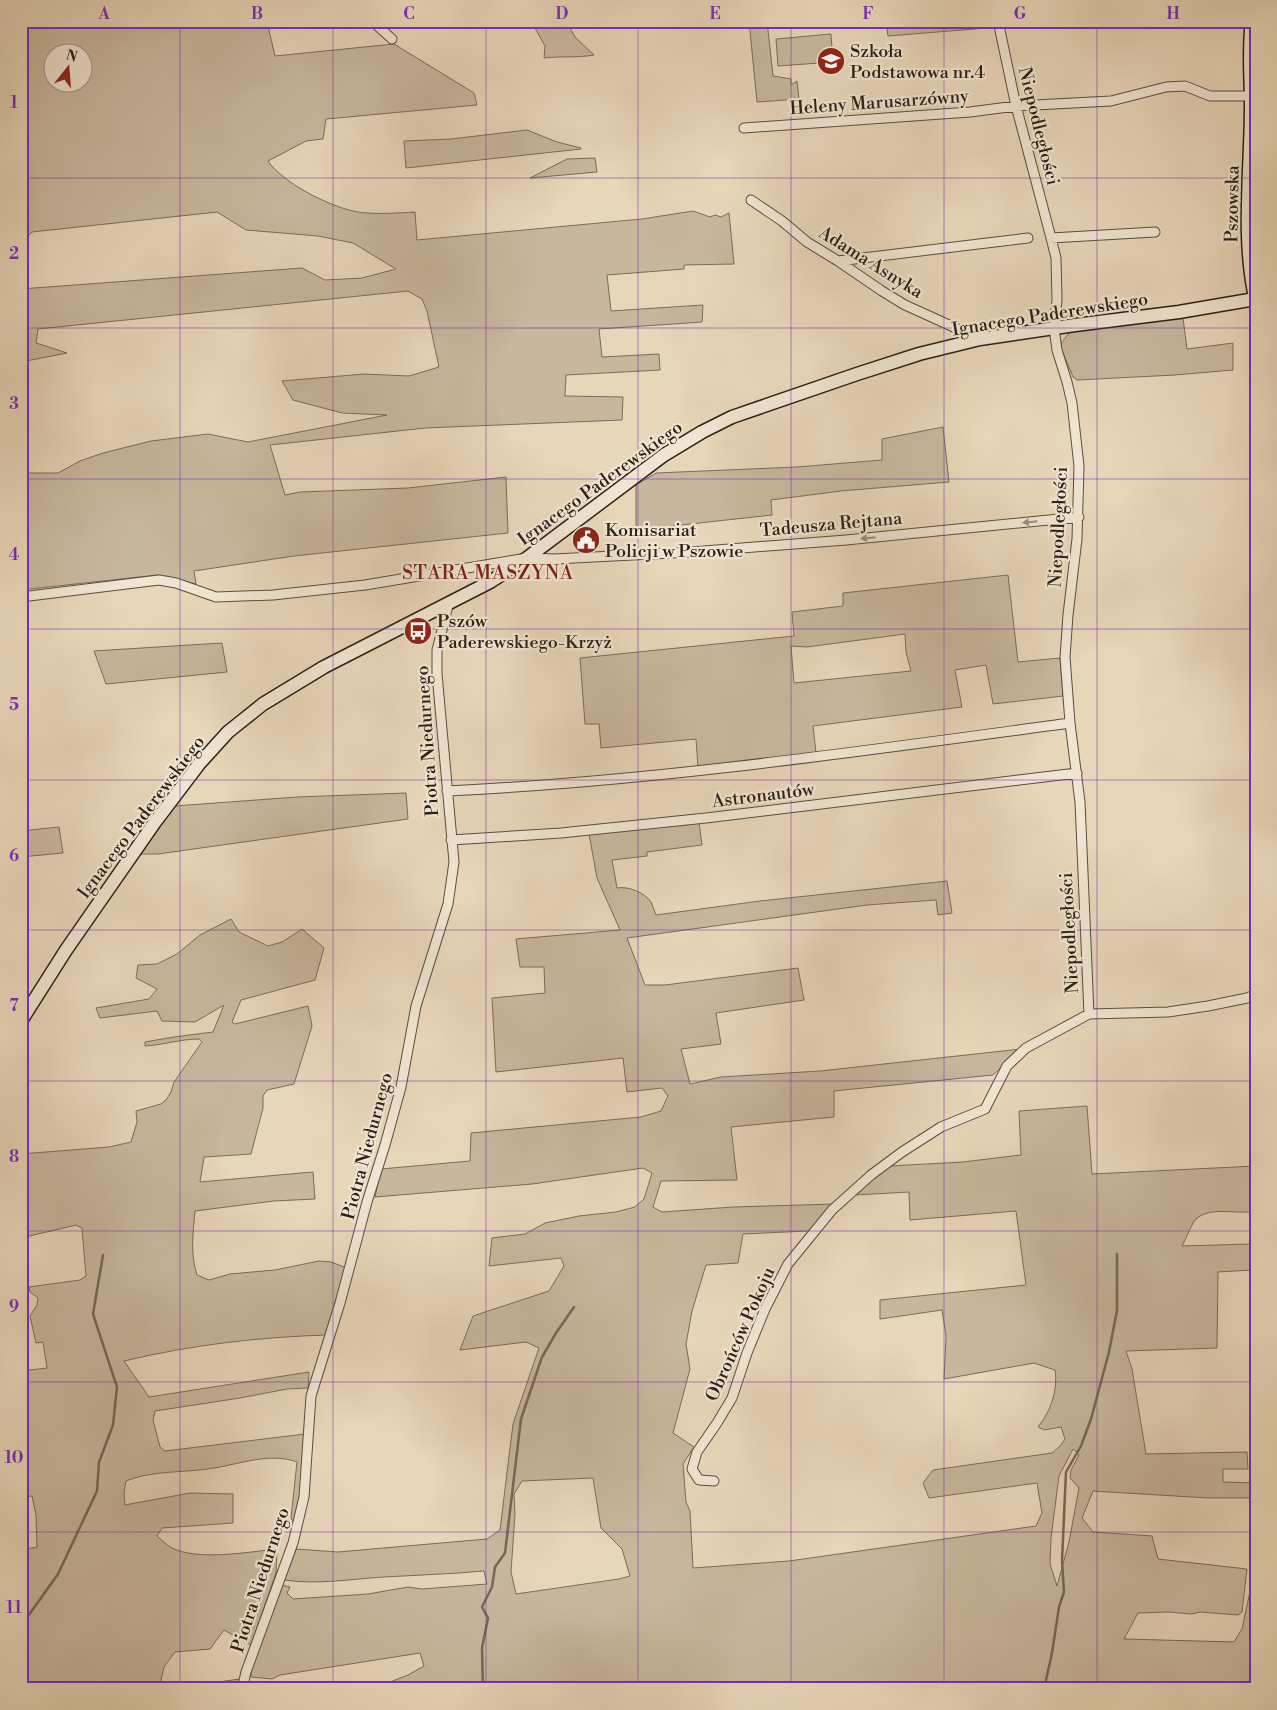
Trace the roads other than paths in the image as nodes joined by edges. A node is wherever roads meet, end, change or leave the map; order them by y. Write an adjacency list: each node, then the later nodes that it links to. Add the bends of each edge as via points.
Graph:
1 (372, 21): 4 (street)
2 (998, 21): 6 (street, Niepodległości)
3 (1252, 21): 5 (street, Pszowska)
4 (392, 39)
5 (1253, 102): 6 (street, Heleny Marusarzówny, via 1210,96 1185,86 1166,87 1111,101); 13 (street, Pszowska, via 1248,236)
6 (1016, 106): 7 (street, Heleny Marusarzówny); 11 (street, Niepodległości)
7 (744, 128)
8 (751, 200): 12 (street, Adama Asnyka)
9 (1155, 232): 11 (street)
10 (1028, 238): 12 (street)
11 (1051, 238): 15 (street, Niepodległości, via 1056,258)
12 (838, 261): 16 (street, Adama Asnyka, via 906,305)
13 (1254, 280): 14 (street, Pszowska)
14 (1255, 300): 15 (street, Ignacego Paderewskiego)
15 (1054, 328): 16 (street, Ignacego Paderewskiego); 17 (street, Niepodległości, via 1072,403 1080,466)
16 (980, 339): 18 (street, Ignacego Paderewskiego, via 910,357 732,417 664,455)
17 (1079, 517): 18 (street, Tadeusza Rejtana, one-way to 18, via 846,540 616,556); 21 (street, Niepodległości, via 1065,657)
18 (527, 558): 19 (street, Tadeusza Rejtana, via 365,585 273,595 216,597 159,580); 20 (street, Ignacego Paderewskiego, via 490,582)
19 (21, 597)
20 (449, 602): 23 (street, Piotra Niedurnego, via 437,650); 27 (street, Ignacego Paderewskiego, via 283,691 228,732 155,822)
21 (1070, 723): 22 (street, Niepodległości); 23 (street, via 754,765 532,787)
22 (1077, 773): 24 (street, Astronautów, via 561,834); 26 (street, Niepodległości)
23 (447, 791): 24 (street, Piotra Niedurnego)
24 (452, 840): 29 (street, Piotra Niedurnego, via 454,868 448,904 416,1006 388,1137 311,1396 306,1479 299,1519)
25 (1256, 994): 26 (street, Obrońców Pokoju, via 1168,1012)
26 (1089, 1014): 28 (street, Obrońców Pokoju, via 1026,1048 1007,1066 985,1108 941,1127 884,1166 832,1210 806,1241 788,1264 765,1309 732,1398 697,1452 692,1469 699,1480)
27 (21, 1020)
28 (714, 1482)
29 (242, 1689)

